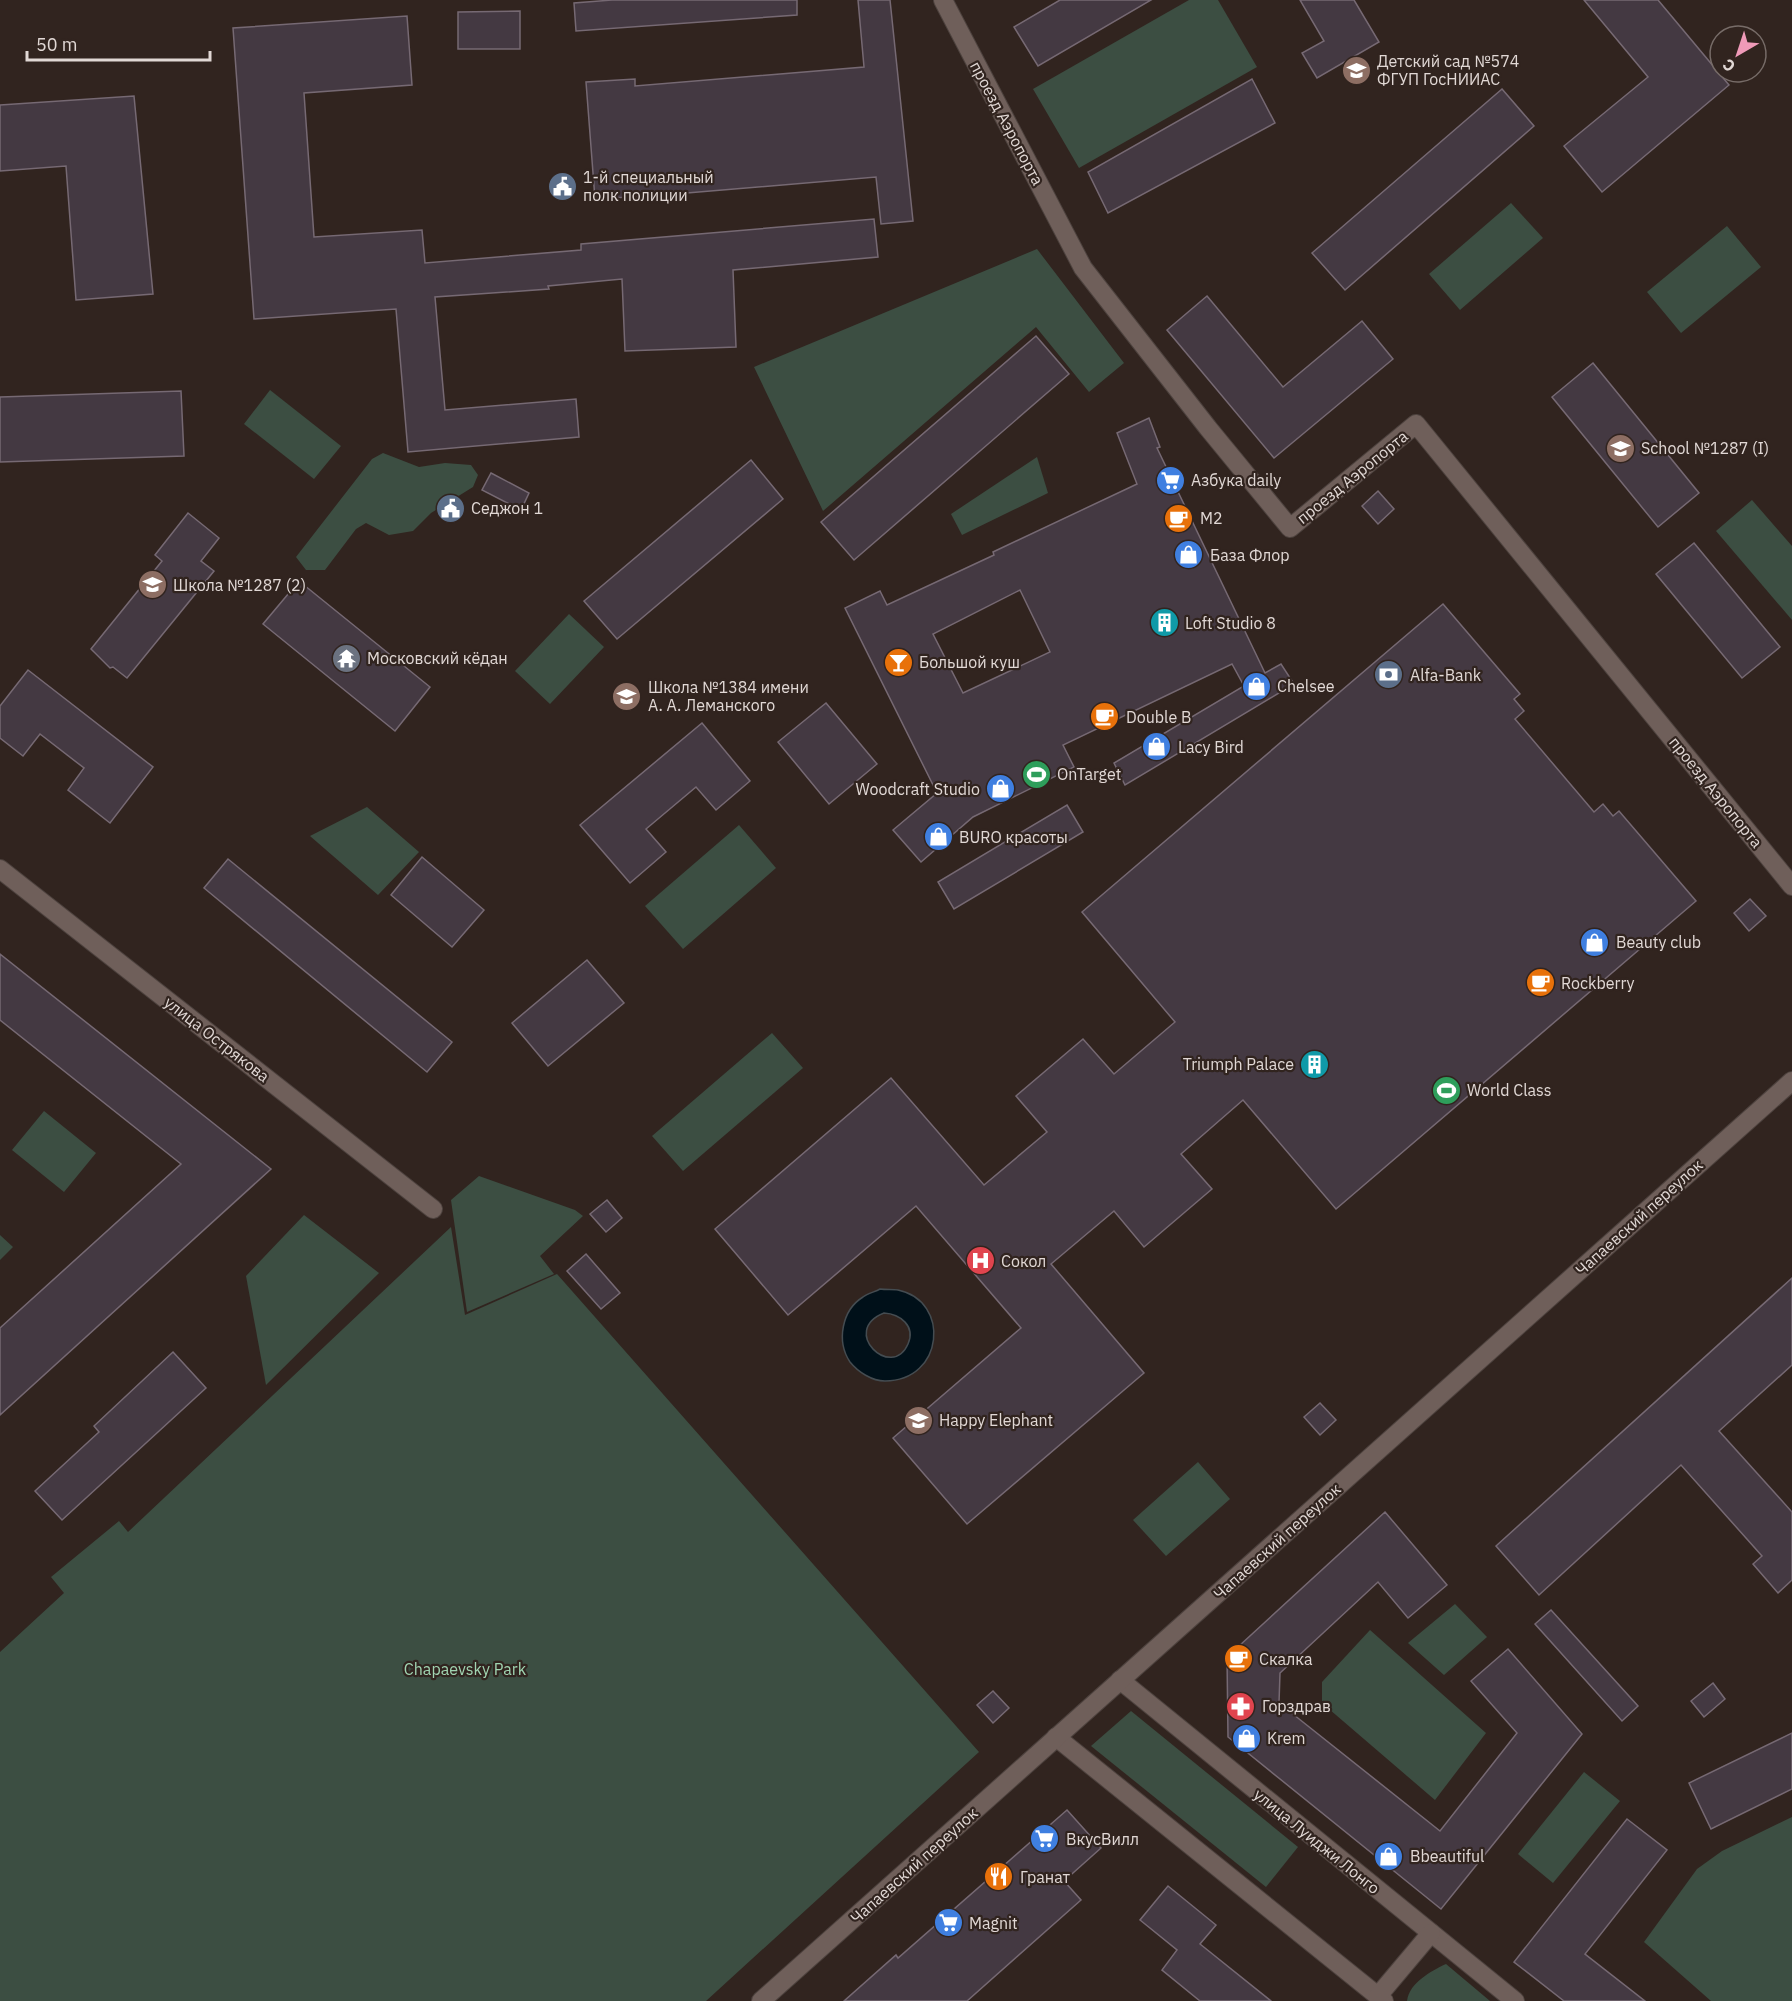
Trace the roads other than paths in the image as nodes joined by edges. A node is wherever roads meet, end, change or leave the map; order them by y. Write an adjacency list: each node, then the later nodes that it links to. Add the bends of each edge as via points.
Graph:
1 (943, 0): 3 (street, проезд Аэропорта, via 1083,268 1290,528 1416,424)
2 (0, 869): 5 (street, улица Острякова)
3 (1792, 886)
4 (1792, 1081): 6 (street, Чапаевский переулок)
5 (433, 1209)
6 (1120, 1680): 7 (street, Чапаевский переулок); 8 (street, улица Луиджи Лонго)
7 (1056, 1737): 9 (street); 10 (street, Чапаевский переулок)
8 (1431, 1933): 9 (street); 11 (street, улица Луиджи Лонго)
9 (1381, 1999)
10 (761, 2001)
11 (1515, 2001)

